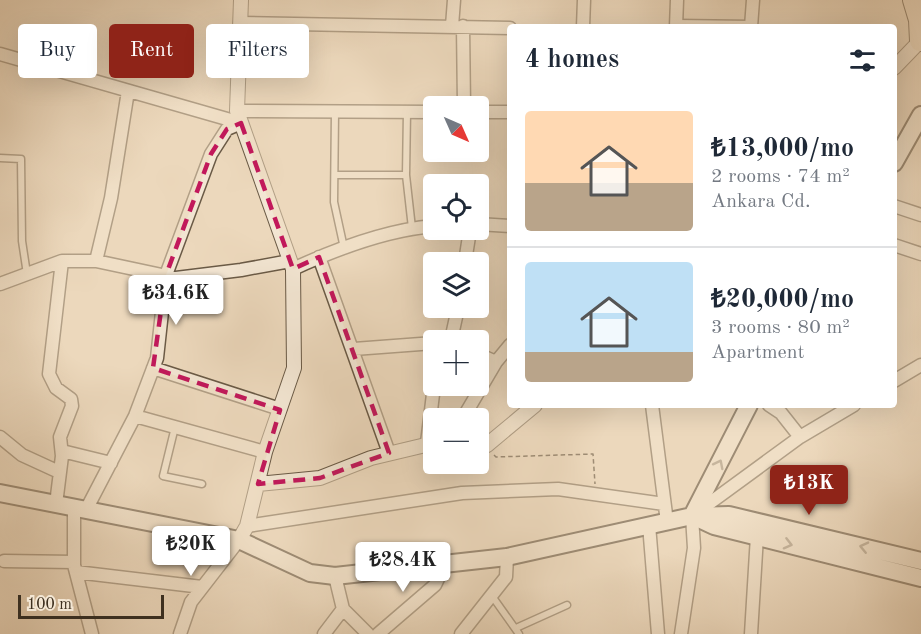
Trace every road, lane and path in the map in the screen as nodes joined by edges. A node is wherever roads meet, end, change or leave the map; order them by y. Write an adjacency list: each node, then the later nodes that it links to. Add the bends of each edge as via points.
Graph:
1 (241, 0): 7 (street)
2 (454, 0): 11 (street)
3 (584, 0): 8 (street)
4 (677, 0): 9 (street)
5 (753, 0): 10 (street)
6 (913, 0): 13 (highway)
7 (240, 23): 11 (street); 24 (street)
8 (583, 24)
9 (676, 24)
10 (751, 24)
11 (457, 26): 12 (street); 17 (street)
12 (507, 28)
13 (920, 40): 15 (street)
14 (0, 54): 16 (street)
15 (897, 65)
16 (128, 91): 24 (street); 41 (street, via 111,198)
17 (463, 96)
18 (335, 112): 19 (street); 24 (street); 28 (lane)
19 (407, 112): 20 (street); 29 (lane)
20 (423, 112)
21 (489, 112): 22 (street)
22 (507, 112)
23 (921, 115): 25 (main road)
24 (239, 117): 42 (street); 44 (street, via 211,154)
25 (916, 139): 27 (main road)
26 (0, 158): 43 (lane, via 21,159 22,241)
27 (897, 160)
28 (335, 175): 29 (lane); 37 (lane, via 335,215)
29 (405, 175): 35 (lane)
30 (897, 207): 31 (street)
31 (921, 215)
32 (489, 225): 33 (street)
33 (507, 226)
34 (423, 227): 35 (street)
35 (412, 228): 37 (street)
36 (897, 246): 38 (street)
37 (344, 249): 39 (street)
38 (921, 254)
39 (319, 257): 42 (street); 47 (street)
40 (62, 261): 41 (street); 43 (street); 67 (street, via 49,374 53,384 72,402 60,437)
41 (96, 261): 44 (street)
42 (291, 265): 44 (street, via 176,278); 60 (street, via 294,368)
43 (27, 274): 45 (street)
44 (166, 275): 52 (street)
45 (0, 284)
46 (423, 344): 47 (street)
47 (354, 349): 70 (street)
48 (507, 349): 50 (street)
49 (489, 359): 50 (street)
50 (496, 362): 54 (street)
51 (921, 365): 53 (street)
52 (153, 368): 60 (street); 61 (street)
53 (897, 379)
54 (469, 408)
55 (531, 408): 65 (street)
56 (652, 408): 78 (street)
57 (747, 408): 80 (main road, one-way to 57)
58 (774, 408): 64 (street)
59 (849, 408): 64 (street)
60 (280, 410): 69 (street)
61 (135, 416): 62 (street); 71 (street)
62 (175, 427): 69 (street); 73 (lane, via 163,476)
63 (0, 437): 72 (street, via 22,455)
64 (800, 437): 80 (street)
65 (489, 440)
66 (423, 445): 70 (street)
67 (62, 451): 71 (street); 72 (street)
68 (489, 451): 76 (path, via 496,458 593,454)
69 (265, 452): 74 (street)
70 (389, 453): 74 (street, via 320,478)
71 (111, 463): 79 (street)
72 (59, 472): 77 (street)
73 (201, 484)
74 (258, 484): 83 (street)
75 (0, 493): 77 (main road)
76 (597, 493): 78 (street); 83 (street, via 558,489 462,493)
77 (56, 504): 79 (main road)
78 (664, 504): 81 (street)
79 (80, 509): 83 (main road); 89 (street)
80 (692, 516): 81 (main road); 84 (main road, via 714,526); 87 (main road, one-way to 80, via 729,515); 104 (street, via 694,548)
81 (667, 522): 82 (main road)
82 (649, 525): 85 (main road); 103 (street)
83 (243, 533): 90 (main road, via 310,573); 92 (street)
84 (757, 536): 91 (main road, one-way to 91); 105 (street)
85 (507, 557): 88 (main road); 93 (street, via 506,576)
86 (4, 561): 89 (street)
87 (921, 561)
88 (445, 564): 90 (main road); 101 (street, via 435,585)
89 (75, 567): 92 (street); 97 (street)
90 (335, 576): 95 (street)
91 (921, 578)
92 (202, 587): 98 (street, via 190,603)
93 (492, 596): 96 (lane); 102 (street)
94 (567, 605): 96 (lane)
95 (343, 609): 99 (street); 100 (street)
96 (517, 631)
97 (92, 634)
98 (180, 634)
99 (324, 634)
100 (368, 634)
101 (378, 634)
102 (461, 634)
103 (658, 634)
104 (681, 634)
105 (751, 634)

